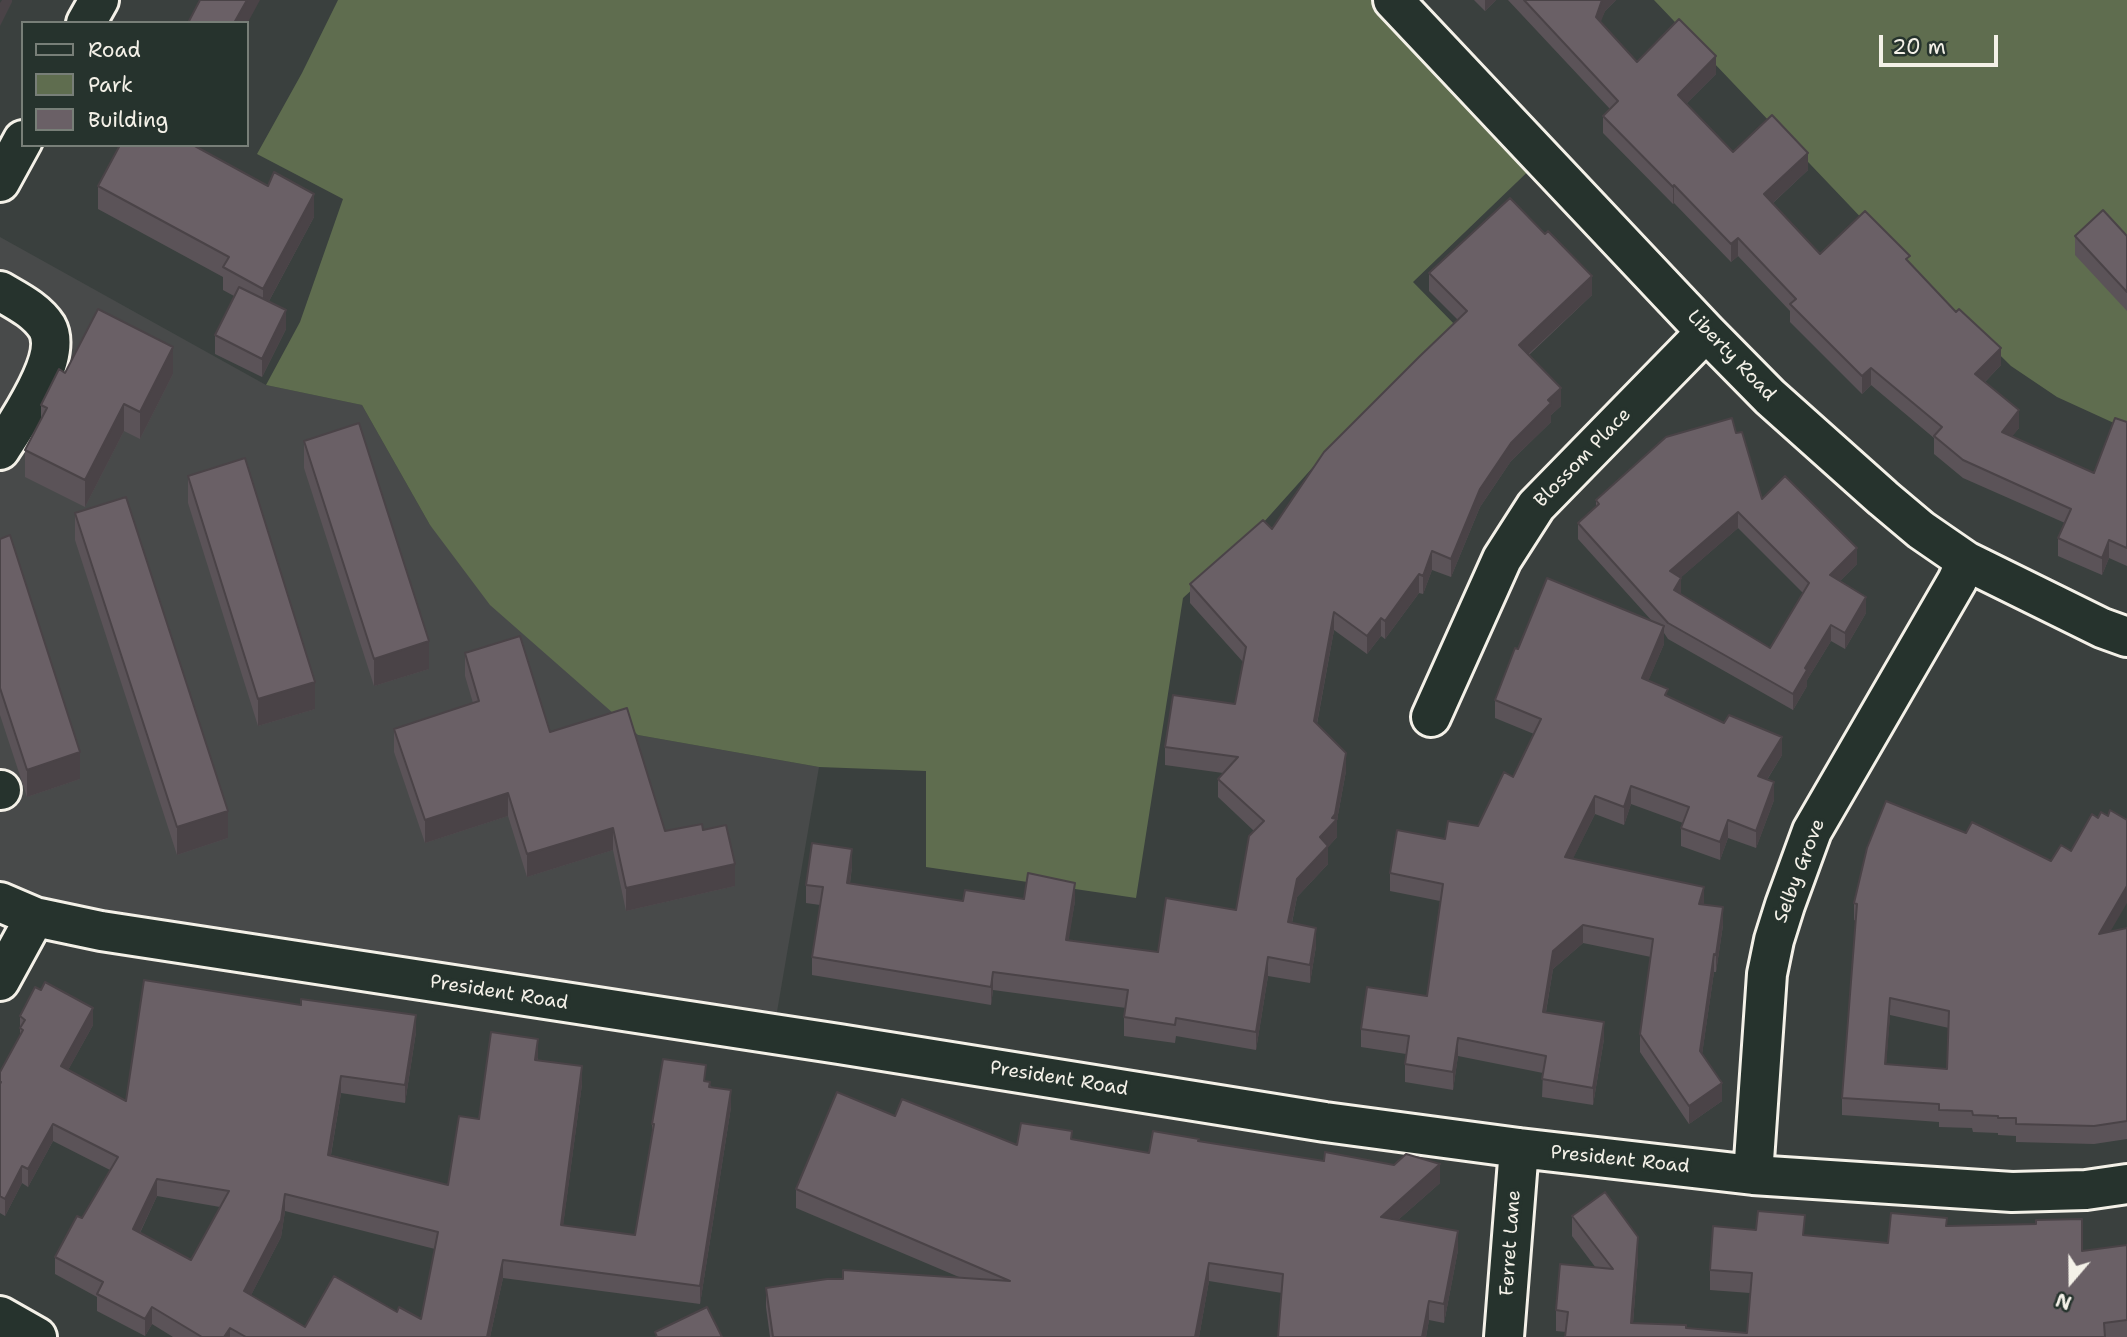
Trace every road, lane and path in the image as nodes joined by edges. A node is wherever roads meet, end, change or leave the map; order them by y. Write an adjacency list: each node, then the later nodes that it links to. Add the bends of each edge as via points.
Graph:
1 (99, 0): 3 (street)
2 (1393, 0): 7 (street, Liberty Road)
3 (87, 21)
4 (21, 144): 5 (street)
5 (0, 182)
6 (0, 291): 8 (street, via 36,313 48,330 50,343 42,378)
7 (1706, 332): 9 (street, Liberty Road, via 1872,489); 11 (street, Blossom Place, via 1535,506 1502,559)
8 (0, 450)
9 (1966, 561): 10 (street, Liberty Road); 16 (street, Selby Grove, via 1812,831 1785,905 1767,974)
10 (2127, 637)
11 (1431, 717)
12 (0, 902): 13 (street, President Road)
13 (35, 917): 14 (street); 15 (street, President Road, via 240,954)
14 (0, 981)
15 (1519, 1148): 16 (street, President Road); 20 (street, Ferret Lane)
16 (1753, 1175): 17 (street, President Road, via 2012,1192)
17 (2127, 1184)
18 (0, 1316): 19 (street)
19 (37, 1337)
20 (1504, 1337)

